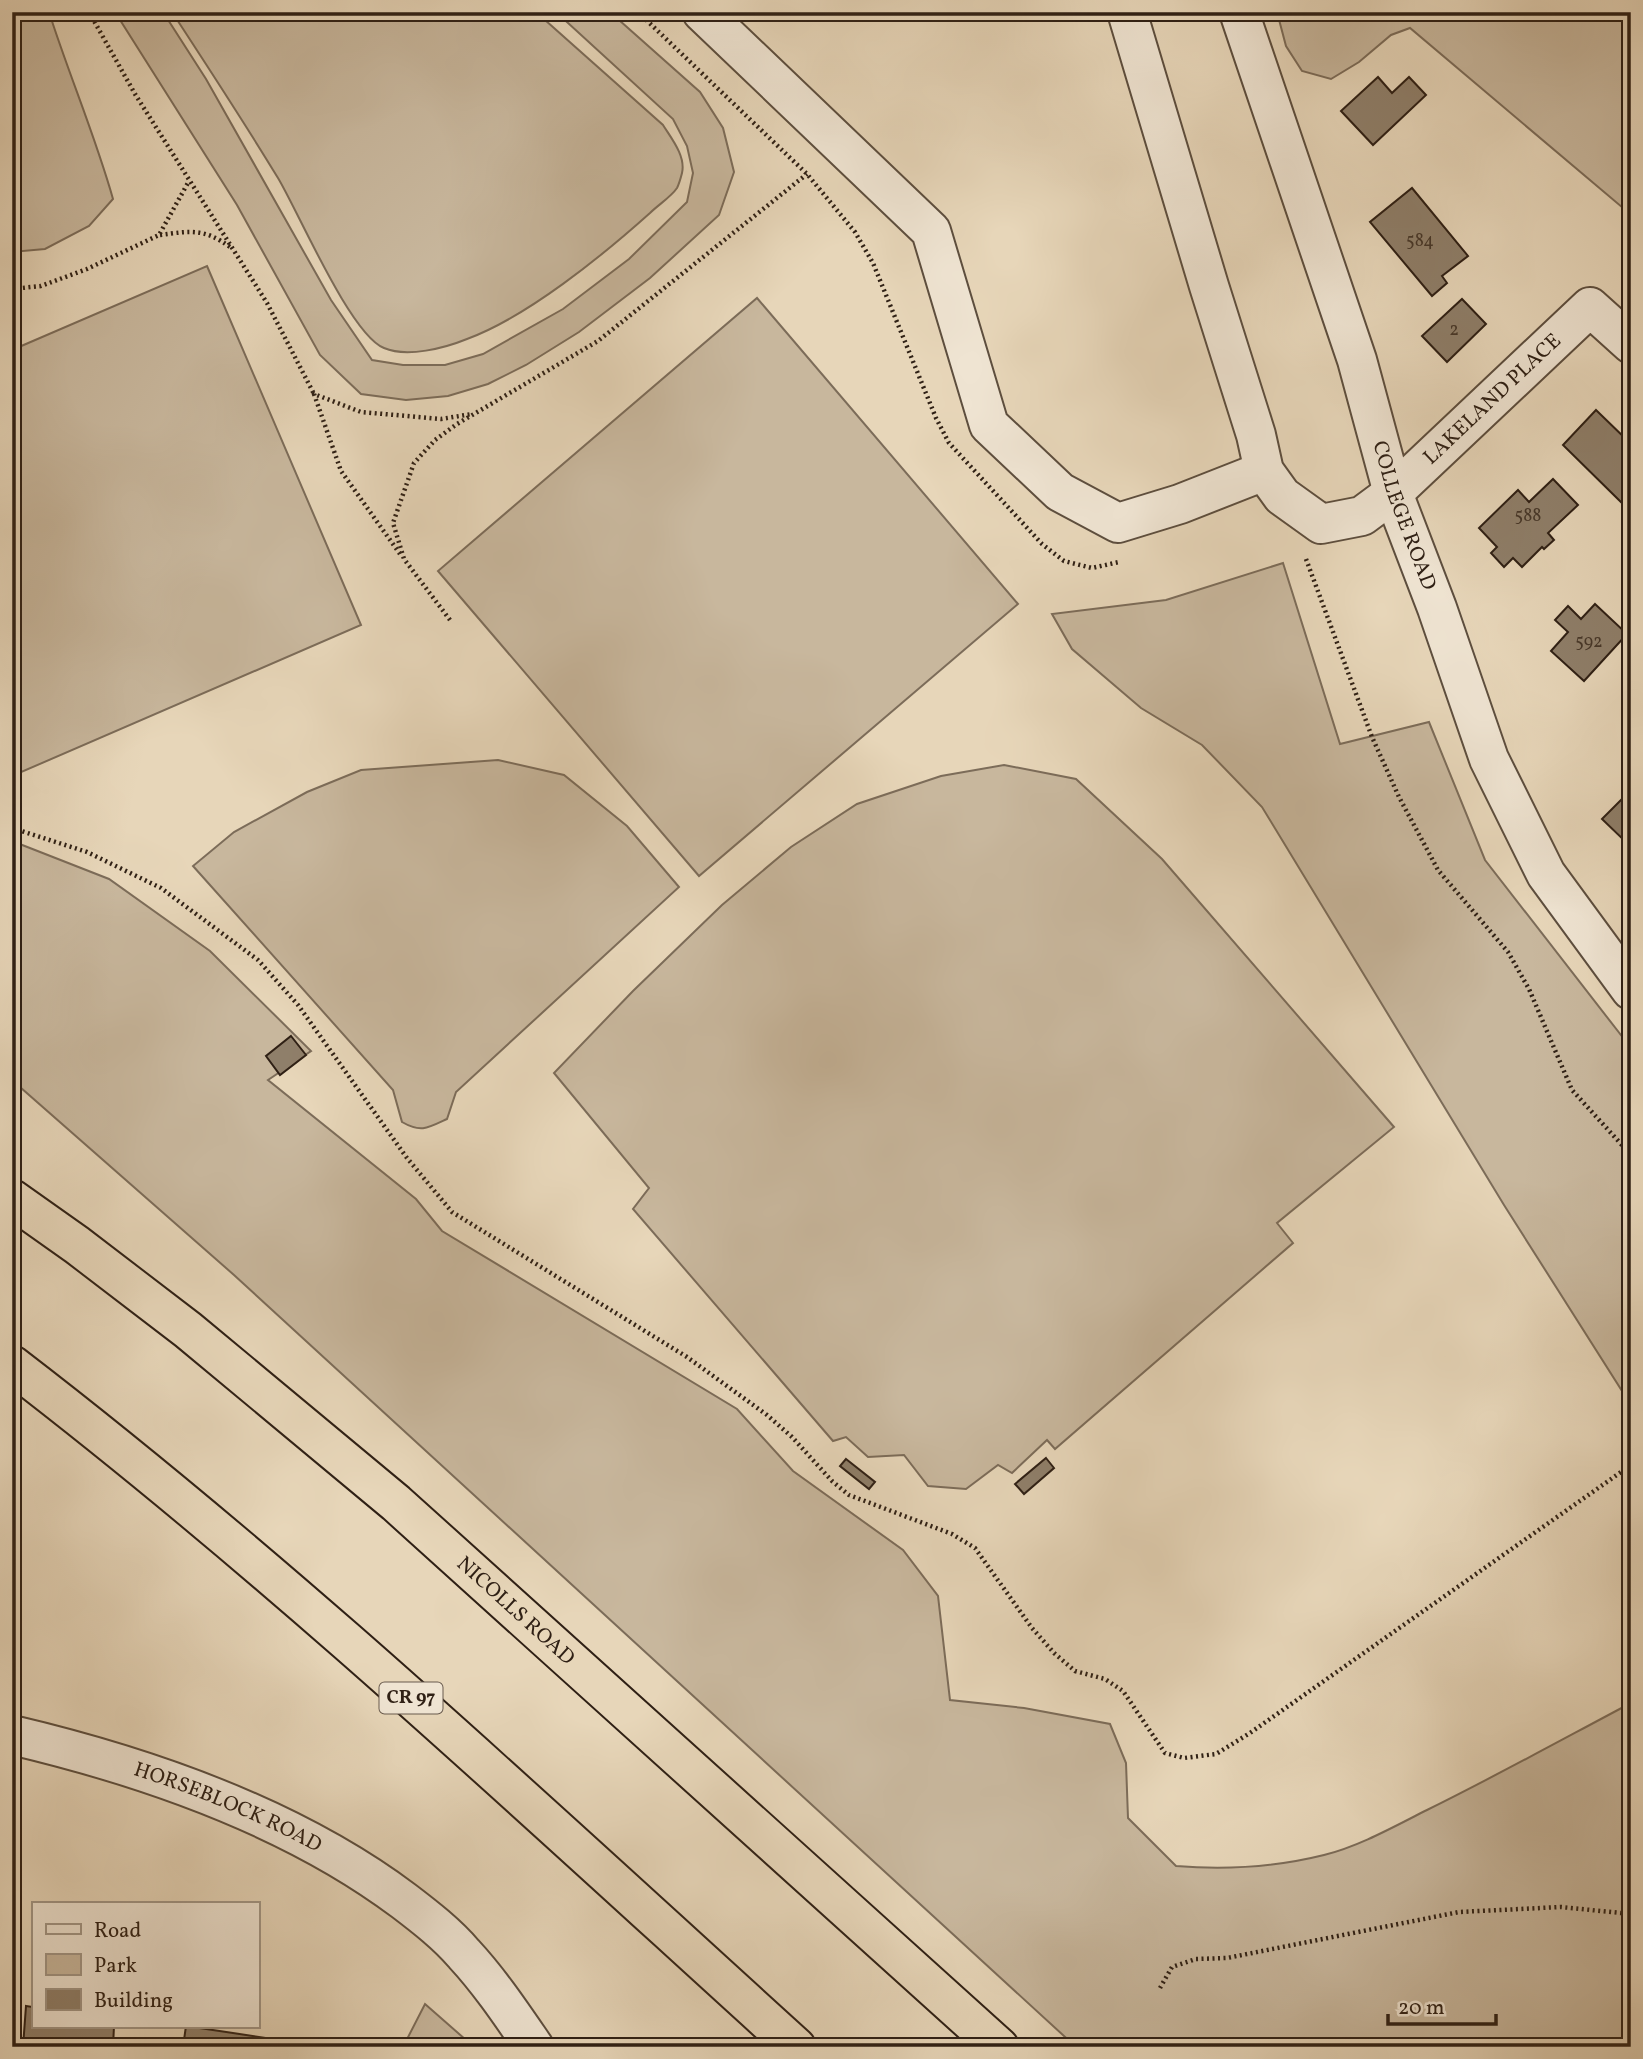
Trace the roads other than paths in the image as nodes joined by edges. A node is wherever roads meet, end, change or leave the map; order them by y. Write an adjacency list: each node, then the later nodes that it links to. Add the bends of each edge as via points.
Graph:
1 (702, 12): 5 (street, via 931,231 989,425 1060,492 1118,523)
2 (1127, 12): 5 (street)
3 (1239, 12): 6 (street, COLLEGE ROAD, via 1357,360)
4 (1631, 344): 6 (street, LAKELAND PLACE, via 1590,307)
5 (1273, 483): 6 (street, LAKELAND PLACE, via 1321,524 1362,516)
6 (1393, 493): 7 (street, COLLEGE ROAD, via 1489,759 1546,874)
7 (1631, 990)
8 (12, 1199): 13 (highway, NICOLLS ROAD, via 188,1330 396,1503)
9 (12, 1365): 12 (highway, CR 97, via 116,1444 320,1617)
10 (12, 1735): 11 (street, HORSEBLOCK ROAD, via 164,1780 295,1833 351,1864 424,1916 463,1952)
11 (534, 2047)
12 (796, 2047)
13 (999, 2047)

